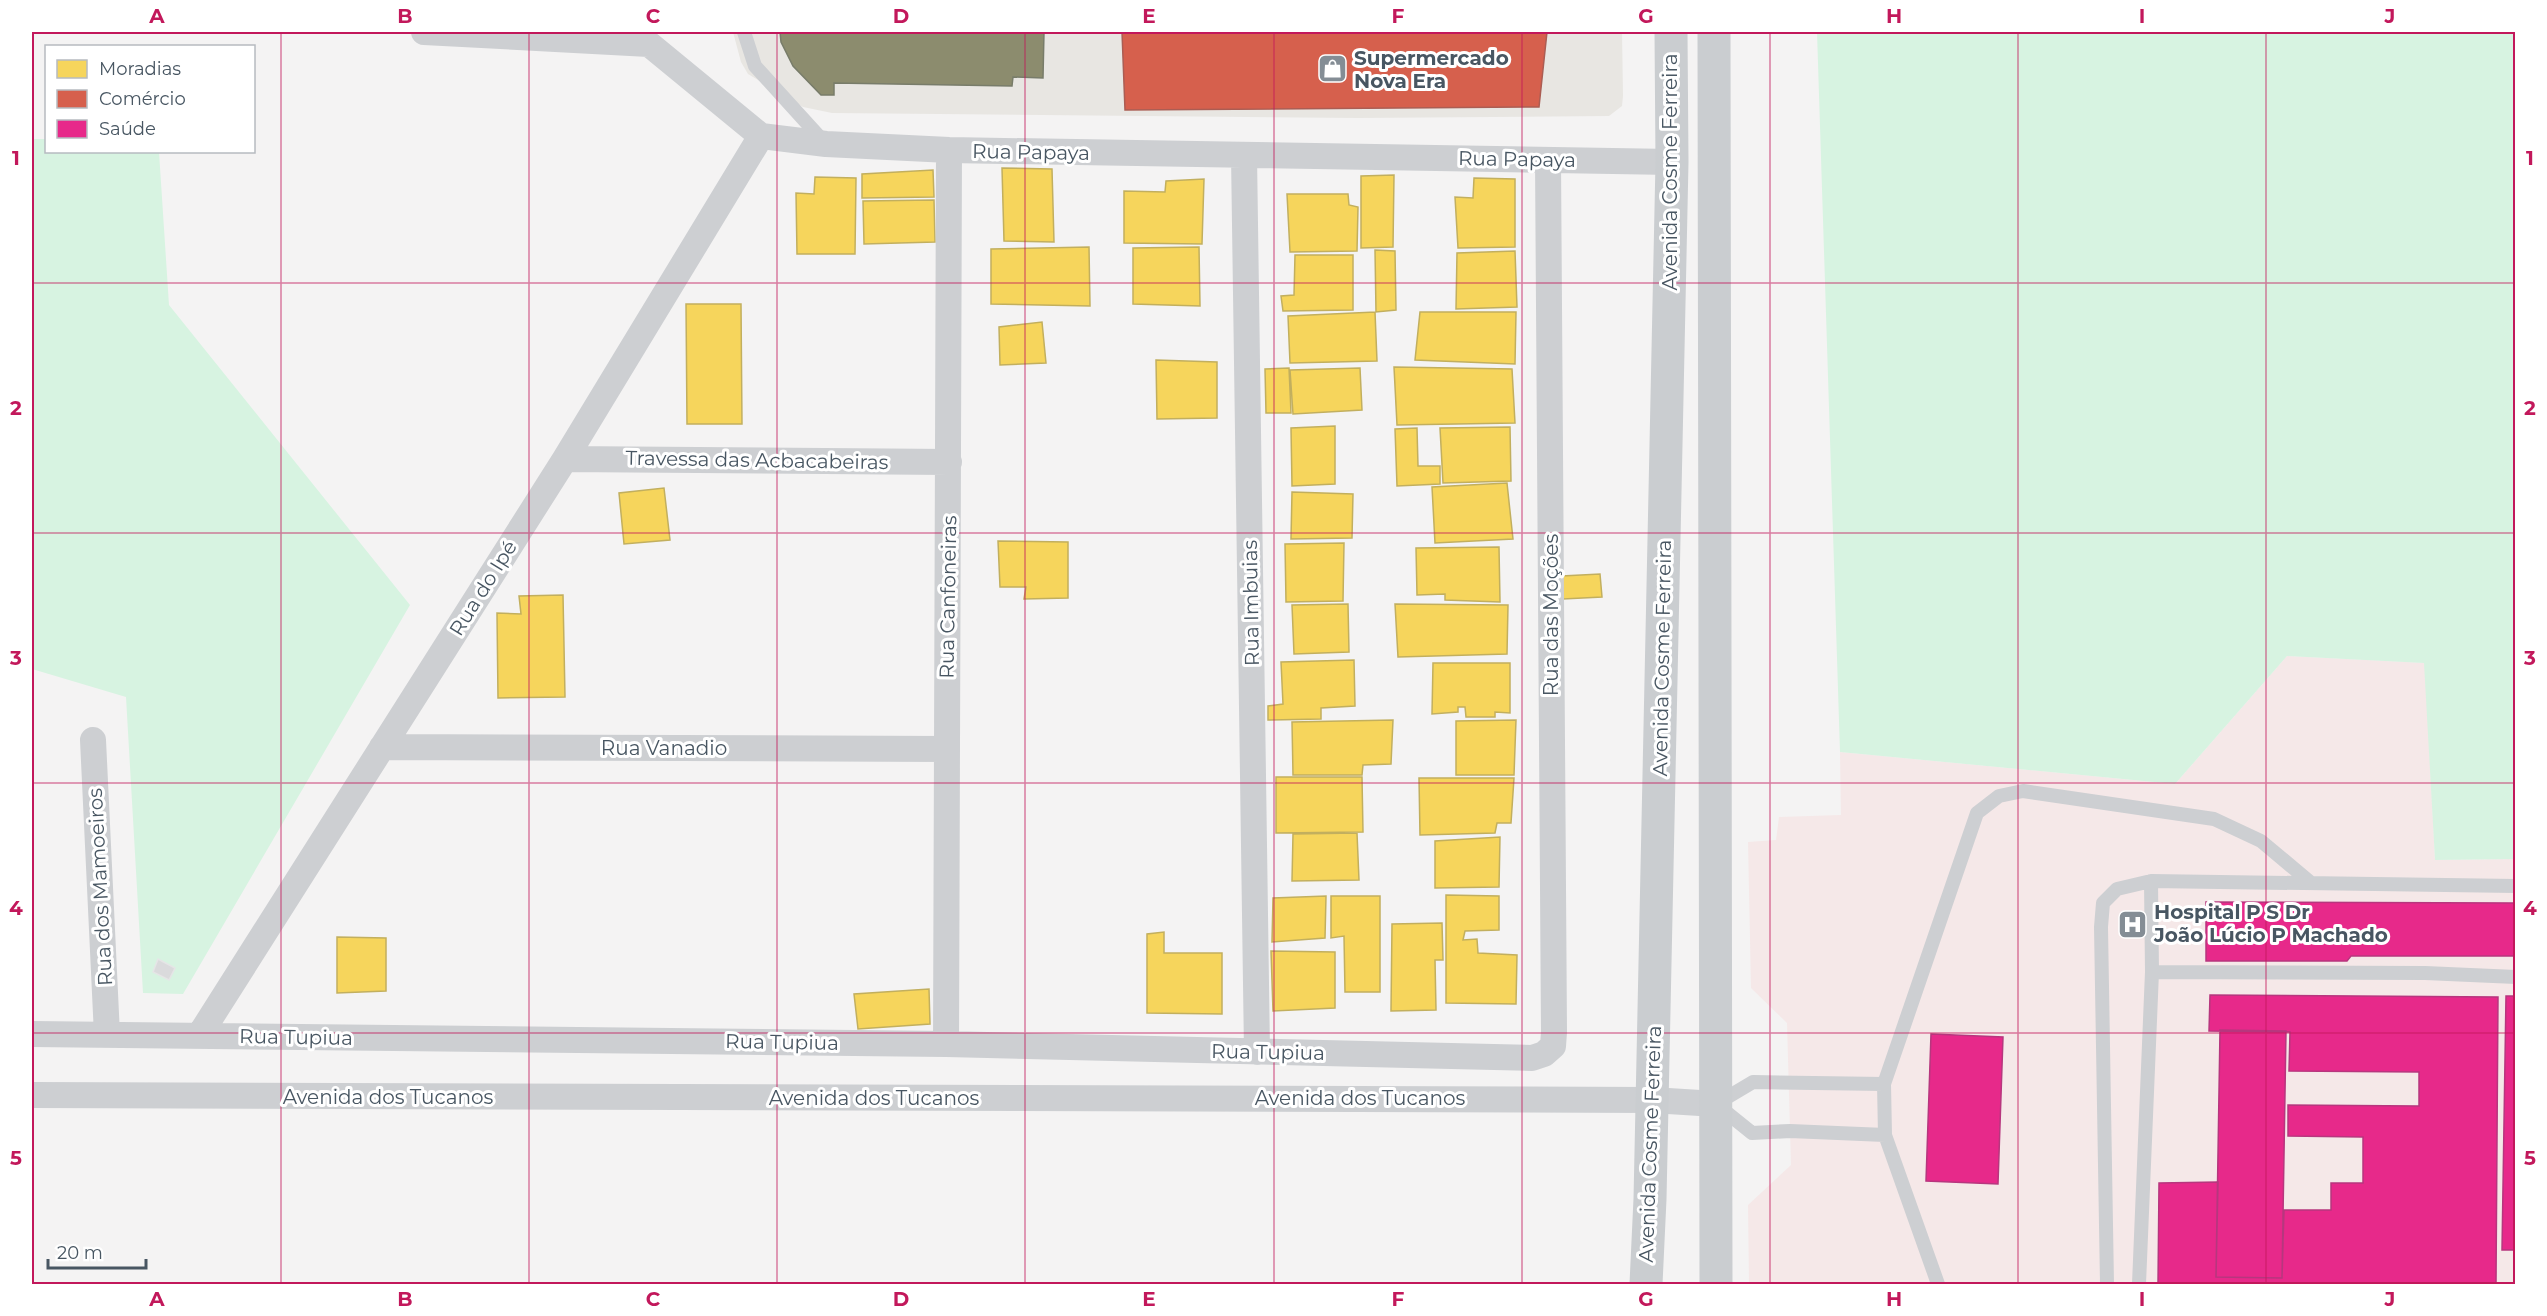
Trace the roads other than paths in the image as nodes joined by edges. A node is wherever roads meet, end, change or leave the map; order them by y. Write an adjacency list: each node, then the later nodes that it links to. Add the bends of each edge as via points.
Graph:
1 (424, 32): 5 (street)
2 (744, 32): 7 (lane, via 755,66)
3 (1671, 32): 11 (main road, Avenida Cosme Ferreira)
4 (1714, 32): 31 (main road)
5 (649, 38): 6 (street)
6 (761, 136): 7 (street, Rua Papaya); 12 (street, Rua do Ipé)
7 (826, 144): 8 (street, Rua Papaya)
8 (948, 150): 9 (street, Rua Papaya); 13 (street, Rua Canfoneiras)
9 (1244, 155): 10 (street, Rua Papaya); 26 (street, Rua Imbuias)
10 (1548, 160): 11 (street, Rua Papaya); 27 (street, Rua das Moções, via 1554,1032 1553,1046)
11 (1672, 162): 30 (main road, Avenida Cosme Ferreira)
12 (565, 459): 13 (street, Travessa das Acbacabeiras); 15 (street, Rua do Ipé)
13 (949, 462): 16 (street, Rua Canfoneiras)
14 (93, 740): 23 (street, Rua dos Mamoeiros)
15 (382, 747): 16 (street, Rua Vanadio); 24 (street, Rua do Ipé)
16 (946, 749): 25 (street, Rua Canfoneiras)
17 (2151, 881): 18 (lane); 20 (lane); 36 (lane, via 2117,889 2103,903)
18 (2310, 882): 19 (lane); 28 (lane, via 2261,841 2214,819 2023,791 1999,796 1977,813)
19 (2516, 886)
20 (2152, 972): 21 (lane); 37 (lane)
21 (2516, 977)
22 (32, 1034): 23 (street, Rua Tupiua)
23 (107, 1035): 24 (street, Rua Tupiua)
24 (199, 1036): 25 (street, Rua Tupiua)
25 (946, 1044): 26 (street, Rua Tupiua)
26 (1257, 1052): 27 (street, Rua Tupiua)
27 (1532, 1058)
28 (1884, 1084): 31 (lane, via 1753,1082); 32 (lane)
29 (32, 1095): 30 (street, Avenida dos Tucanos)
30 (1652, 1100): 31 (street, Avenida dos Tucanos); 33 (main road, Avenida Cosme Ferreira)
31 (1716, 1104): 32 (lane, via 1752,1133); 34 (main road)
32 (1885, 1135): 35 (lane)
33 (1646, 1284)
34 (1716, 1284)
35 (1938, 1284)
36 (2108, 1284)
37 (2139, 1284)

